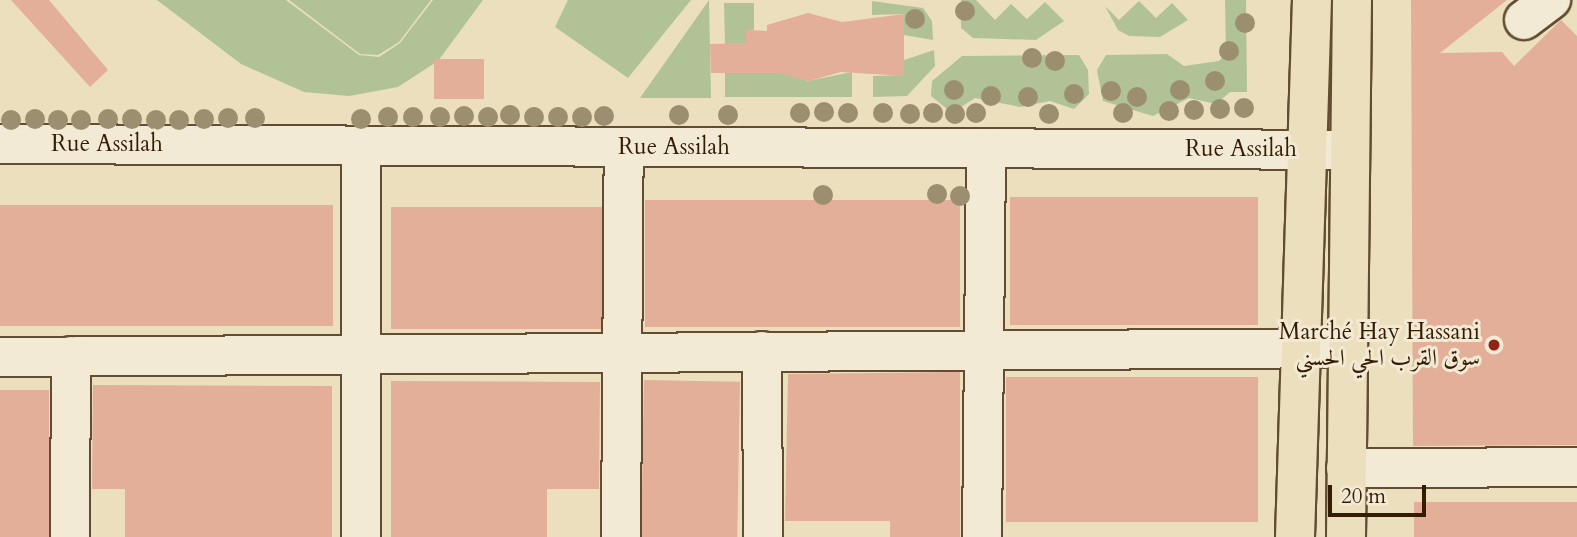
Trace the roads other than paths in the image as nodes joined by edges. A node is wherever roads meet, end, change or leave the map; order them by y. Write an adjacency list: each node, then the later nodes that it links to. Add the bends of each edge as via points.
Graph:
1 (1312, 0): 7 (main road)
2 (1352, 0): 8 (main road)
3 (0, 144): 4 (street, Rue Assilah)
4 (361, 145): 5 (street, Rue Assilah); 14 (street)
5 (624, 147): 6 (street, Rue Assilah); 12 (street)
6 (986, 149): 7 (street, Rue Assilah); 10 (street)
7 (1310, 149): 8 (street, Rue Assilah); 13 (main road)
8 (1349, 150): 9 (main road)
9 (1348, 348): 13 (street); 18 (main road)
10 (985, 349): 11 (street); 13 (street); 23 (street)
11 (762, 351): 12 (street); 22 (street)
12 (622, 352): 14 (street); 21 (street)
13 (1297, 352): 24 (main road)
14 (361, 354): 15 (street); 20 (street)
15 (71, 356): 16 (street); 19 (street)
16 (0, 357)
17 (1577, 467): 18 (street)
18 (1346, 468): 25 (main road)
19 (70, 537)
20 (361, 537)
21 (621, 537)
22 (763, 537)
23 (982, 537)
24 (1295, 537)
25 (1346, 537)

